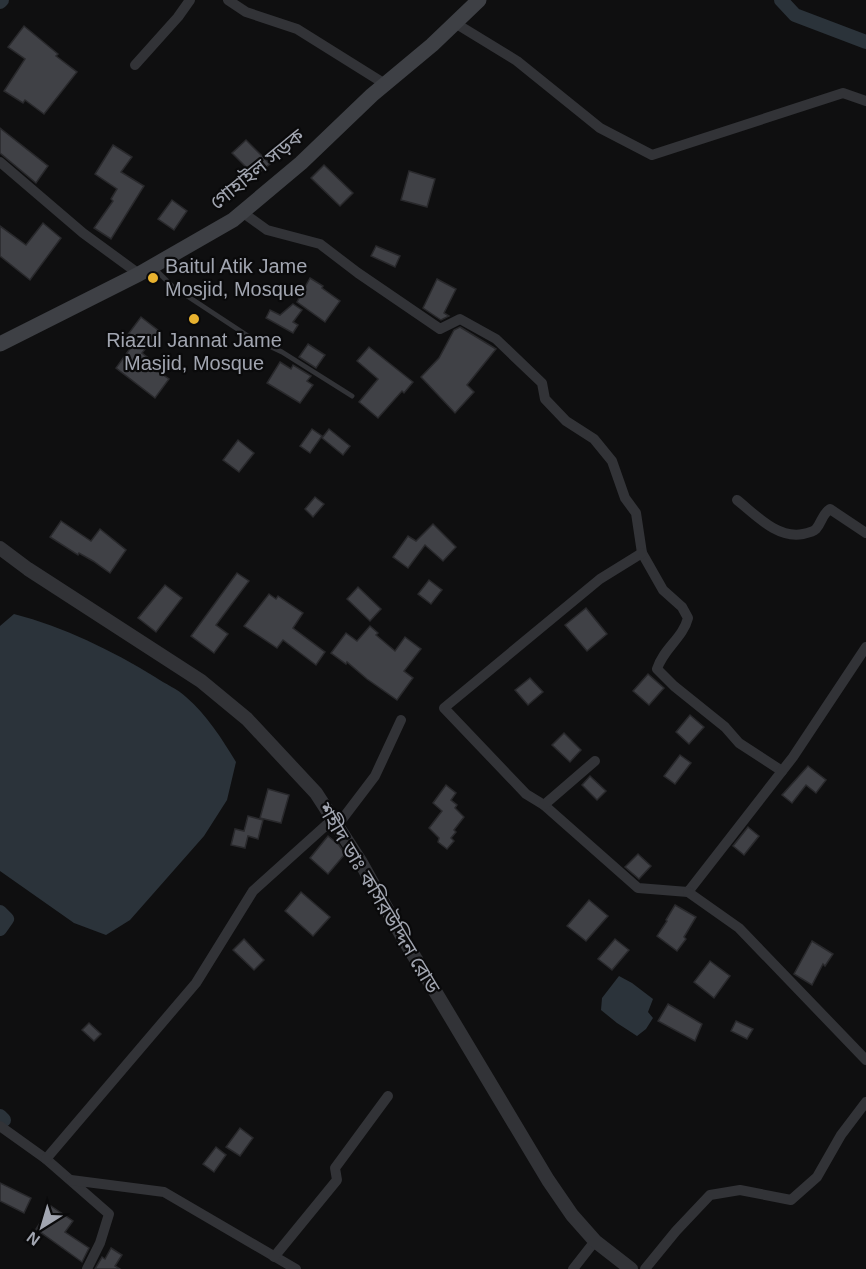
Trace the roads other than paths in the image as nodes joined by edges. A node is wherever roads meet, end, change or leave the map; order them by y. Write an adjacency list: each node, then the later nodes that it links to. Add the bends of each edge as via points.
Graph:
1 (190, 0): 5 (street)
2 (228, 0): 6 (street, via 246,12 297,29)
3 (479, 0): 4 (main road, গোহাইল সড়ক)
4 (455, 23): 6 (main road, গোহাইল সড়ক); 7 (street, via 517,61 600,128 652,155 843,93)
5 (135, 65)
6 (385, 84): 9 (main road, গোহাইল সড়ক)
7 (866, 101)
8 (0, 162): 10 (street, via 83,233)
9 (243, 212): 10 (main road, গোহাইল সড়ক); 16 (street, via 267,230 320,244 440,329 460,320 496,339 542,383 545,399 566,421 594,439 612,461 636,513)
10 (145, 270): 11 (main road, গোহাইল সড়ক); 12 (lane)
11 (0, 344)
12 (352, 396)
13 (737, 500): 14 (street, via 776,530 794,536 817,528 830,509)
14 (866, 533)
15 (2, 550): 22 (street, শহীদ ডাঃ কসিরউদ্দিন রোড, via 201,681 247,719 293,767)
16 (642, 553): 20 (street, via 663,590 688,618 660,658 657,669 739,743); 21 (street, via 600,579 444,708 526,794)
17 (865, 649): 20 (street)
18 (401, 720): 22 (street, via 375,776)
19 (596, 762): 21 (street)
20 (782, 771): 23 (street)
21 (544, 805): 23 (street, via 638,888)
22 (335, 823): 28 (street, via 253,891 196,983); 30 (street, শহীদ ডাঃ কসিরউদ্দিন রোড, via 548,1180)
23 (688, 892): 24 (street, via 739,928)
24 (866, 1060)
25 (388, 1096): 31 (street, via 335,1168 337,1180)
26 (866, 1102): 36 (street, via 817,1177 791,1200 740,1190 710,1195)
27 (0, 1126): 28 (street)
28 (46, 1159): 29 (street)
29 (71, 1180): 31 (street, via 164,1192); 32 (street, via 109,1214)
30 (595, 1241): 34 (street); 35 (street, শহীদ ডাঃ কসিরউদ্দিন রোড)
31 (274, 1257): 33 (street)
32 (87, 1269)
33 (296, 1269)
34 (573, 1269)
35 (631, 1269)
36 (645, 1269)

